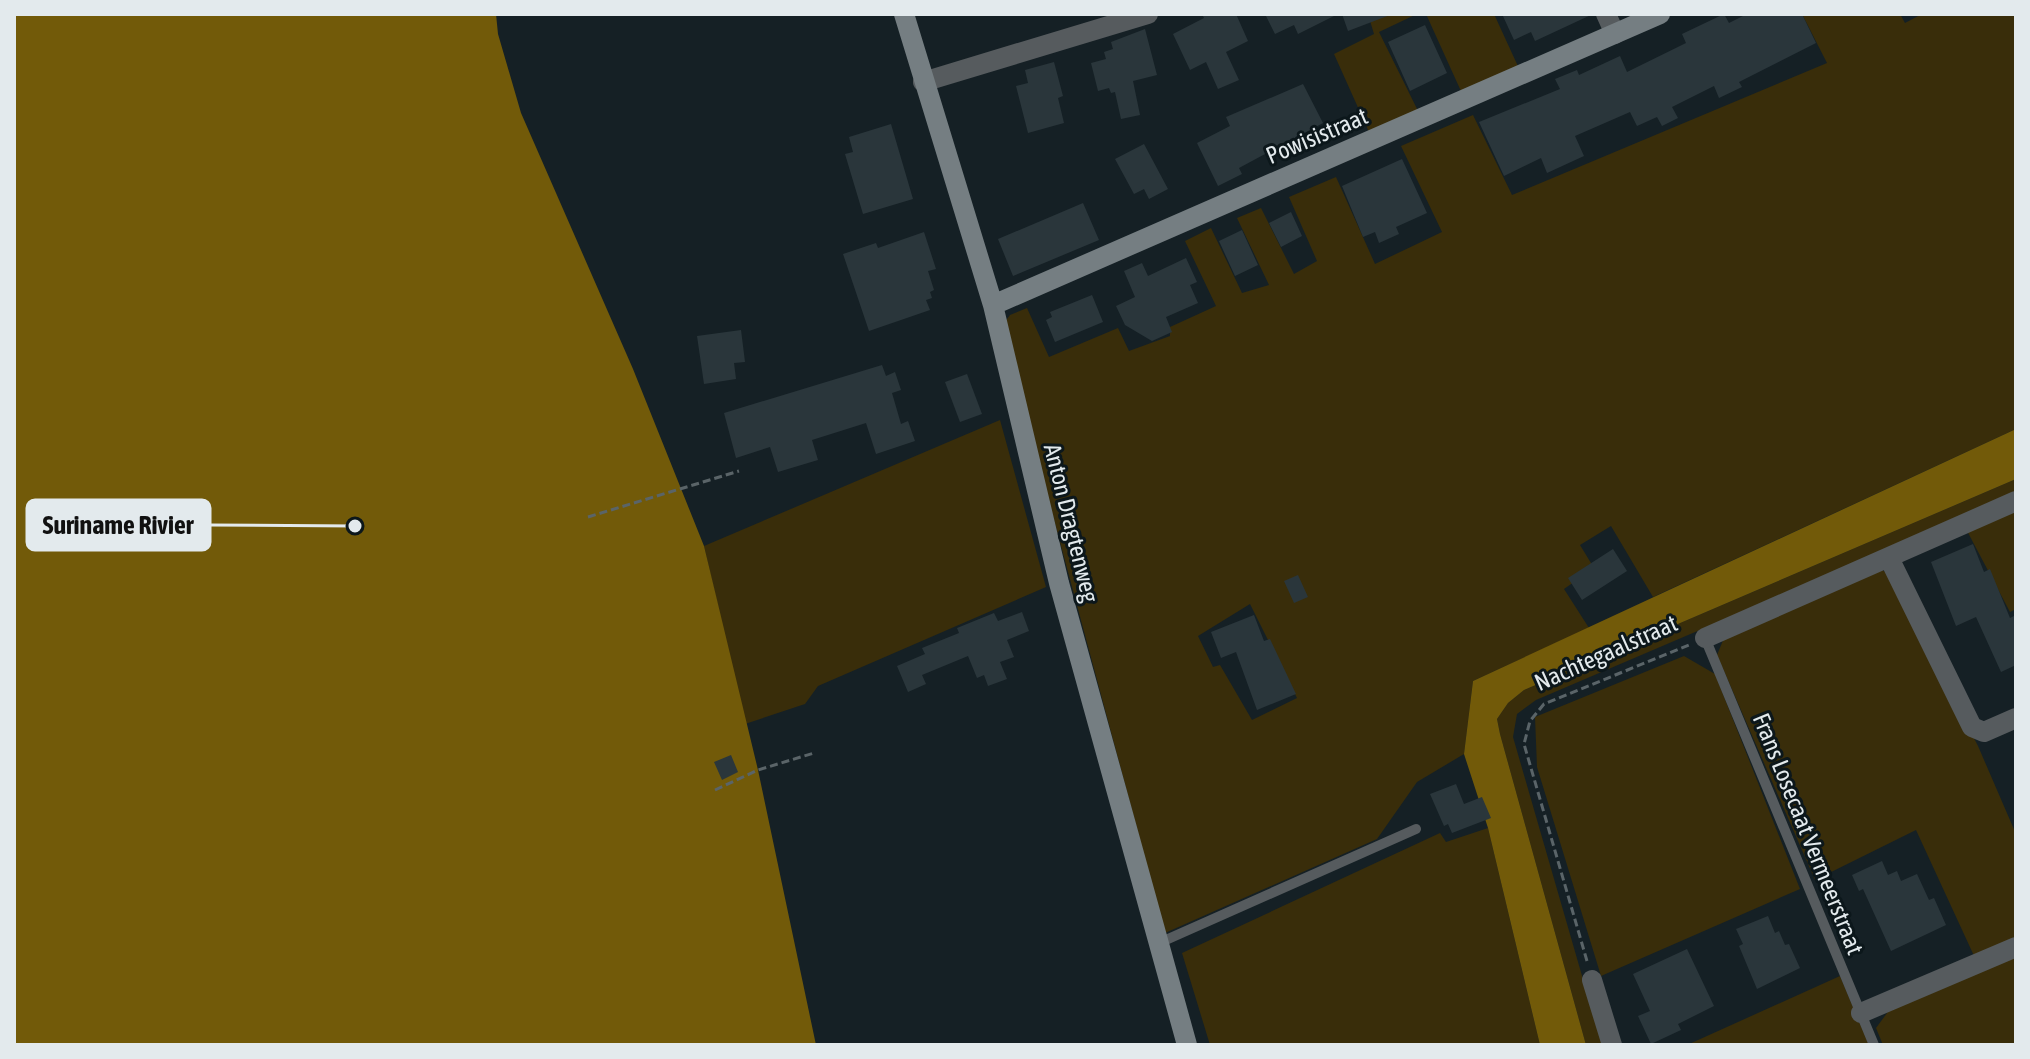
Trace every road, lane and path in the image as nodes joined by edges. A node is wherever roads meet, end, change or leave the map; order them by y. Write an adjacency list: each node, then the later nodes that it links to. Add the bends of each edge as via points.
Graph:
1 (904, 14): 6 (main road, Anton Dragtenweg)
2 (1148, 14): 6 (street)
3 (1606, 14): 5 (street)
4 (1660, 14): 5 (main road, Powisistraat)
5 (1615, 34): 7 (main road, Powisistraat)
6 (923, 82): 7 (main road, Anton Dragtenweg)
7 (993, 305): 17 (main road, Anton Dragtenweg, via 1059,583)
8 (739, 471): 10 (path)
9 (2016, 501): 11 (street, Nachtegaalstraat)
10 (588, 517)
11 (1889, 558): 12 (street, Nachtegaalstraat); 13 (street, via 1972,727 1984,732)
12 (1705, 638): 19 (path, Nachtegaalstraat, via 1544,704 1530,721 1524,744); 20 (lane, Frans Losecaat Vermeerstraat)
13 (2016, 718)
14 (814, 753): 15 (path)
15 (715, 790)
16 (1416, 829): 17 (lane)
17 (1159, 943): 21 (main road, Anton Dragtenweg)
18 (2016, 947): 20 (street)
19 (1592, 980): 22 (street)
20 (1861, 1013): 23 (lane, Frans Losecaat Vermeerstraat)
21 (1187, 1045)
22 (1612, 1045)
23 (1874, 1045)

